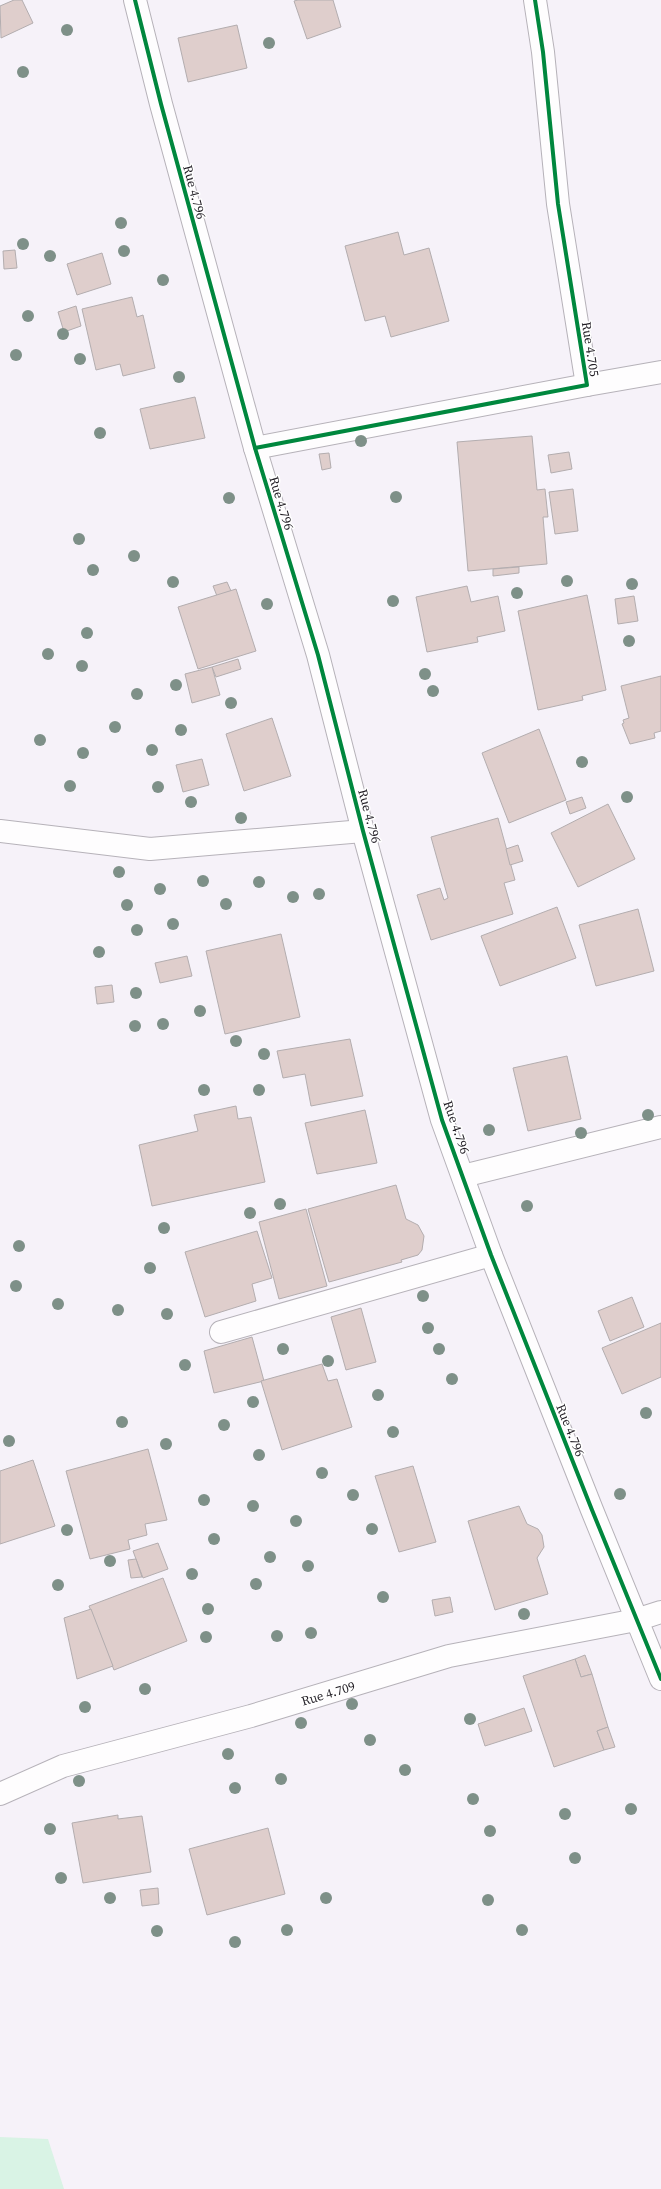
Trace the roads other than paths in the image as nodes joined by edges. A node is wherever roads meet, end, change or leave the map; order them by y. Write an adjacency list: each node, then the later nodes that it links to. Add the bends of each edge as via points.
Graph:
1 (135, 0): 5 (street, Rue 4.796)
2 (535, 0): 4 (street, Rue 4.705, via 544,52 558,204)
3 (661, 372): 4 (street)
4 (587, 385): 5 (street, Rue 4.705)
5 (255, 448): 6 (street, Rue 4.796, via 318,655)
6 (363, 831): 7 (street, via 150,849); 9 (street, Rue 4.796, via 442,1120)
7 (0, 832)
8 (661, 1127): 9 (street)
9 (463, 1176): 10 (street, Rue 4.796)
10 (491, 1255): 11 (street); 13 (street, Rue 4.796)
11 (221, 1332)
12 (661, 1612): 13 (street, Rue 4.709)
13 (636, 1620): 14 (street, Rue 4.796); 15 (street, Rue 4.709, via 449,1656 252,1716 63,1766)
14 (661, 1679)
15 (0, 1794)

